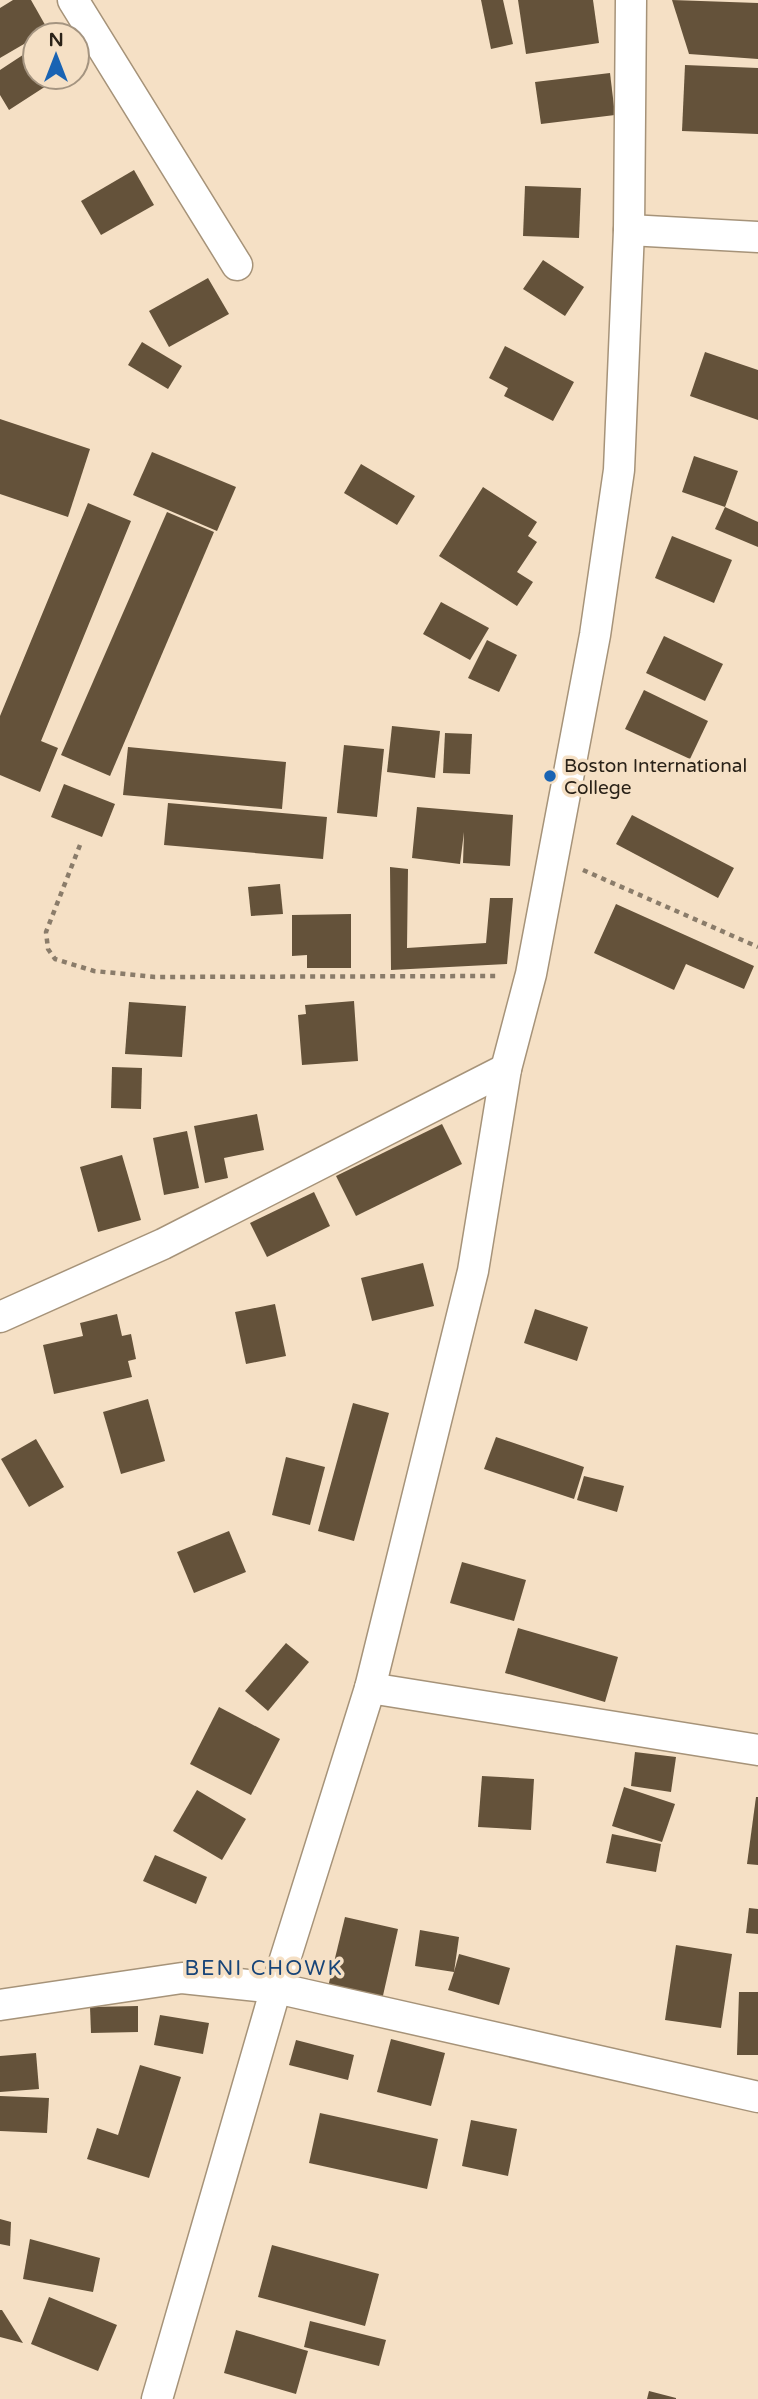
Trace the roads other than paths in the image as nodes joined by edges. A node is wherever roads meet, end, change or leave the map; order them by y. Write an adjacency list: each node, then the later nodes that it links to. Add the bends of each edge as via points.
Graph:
1 (73, 0): 5 (street)
2 (631, 0): 3 (street)
3 (629, 230): 4 (street); 6 (street, via 619,470 595,635 531,974)
4 (758, 237)
5 (237, 265)
6 (506, 1069): 7 (street, via 163,1244); 8 (street, via 473,1271)
7 (0, 1317)
8 (370, 1688): 9 (street); 10 (street)
9 (758, 1750)
10 (276, 1988): 11 (street, via 181,1978); 12 (street); 13 (street)
11 (0, 2005)
12 (758, 2097)
13 (157, 2399)

